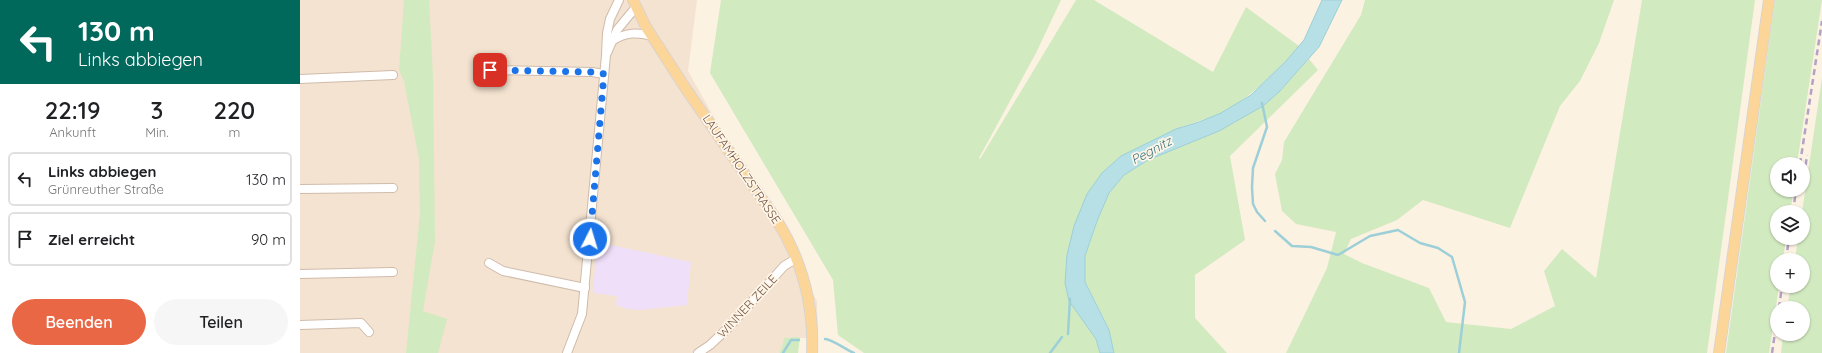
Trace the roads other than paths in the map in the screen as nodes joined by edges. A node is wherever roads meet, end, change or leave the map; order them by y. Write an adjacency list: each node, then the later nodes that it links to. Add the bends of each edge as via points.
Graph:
1 (619, 0): 6 (street, via 608,26)
2 (1769, 0): 23 (main road)
3 (634, 3): 4 (main road, LAUFAMHOLZSTRASSE); 5 (street)
4 (652, 36): 5 (street, via 628,33); 13 (main road, LAUFAMHOLZSTRASSE, via 776,219)
5 (612, 41): 6 (street)
6 (606, 55): 8 (street)
7 (490, 70): 8 (street)
8 (604, 74): 17 (street)
9 (393, 75): 10 (street)
10 (300, 80)
11 (393, 188): 12 (street)
12 (300, 189)
13 (797, 258): 21 (street, WINNER ZEILE, via 784,266 720,336); 22 (main road, LAUFAMHOLZSTRASSE, via 810,308)
14 (488, 263): 17 (street, via 503,271)
15 (393, 272): 16 (street)
16 (300, 274)
17 (585, 288): 20 (street, via 582,314)
18 (300, 326): 19 (street, via 360,323)
19 (369, 332)
20 (567, 353)
21 (698, 353)
22 (812, 353)
23 (1719, 353)

